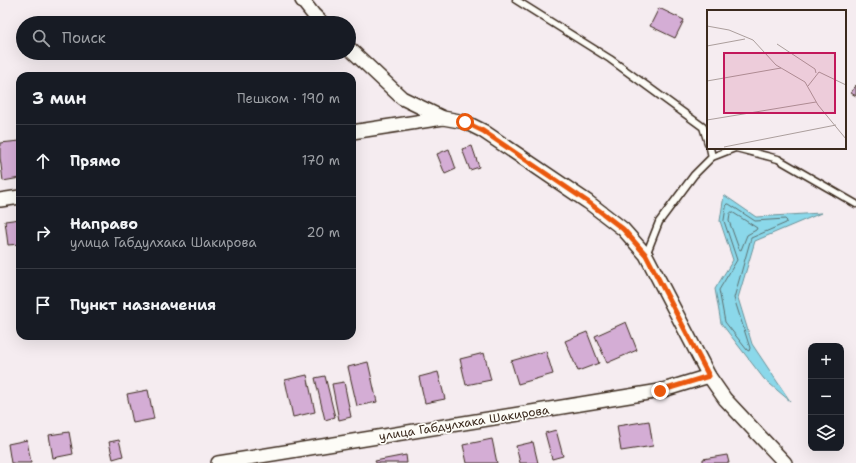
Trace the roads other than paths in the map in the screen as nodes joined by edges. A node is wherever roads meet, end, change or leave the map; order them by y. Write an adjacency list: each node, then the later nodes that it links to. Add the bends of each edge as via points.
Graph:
1 (302, 0): 3 (street)
2 (516, 0): 7 (lane, via 610,60 703,127)
3 (315, 16)
4 (356, 55): 5 (street, via 402,98)
5 (443, 118): 6 (street); 15 (street, via 465,122 483,131 588,202 623,229)
6 (356, 131)
7 (707, 140)
8 (710, 149): 11 (lane)
9 (733, 149): 11 (lane)
10 (740, 149): 14 (lane, via 778,160)
11 (712, 157): 15 (lane, via 694,175 659,222)
12 (16, 198): 13 (street)
13 (0, 200)
14 (856, 204)
15 (646, 255): 16 (street)
16 (709, 376): 17 (street, улица Габдулхака Шакирова, via 660,391); 18 (street, via 725,399)
17 (218, 463)
18 (785, 463)

